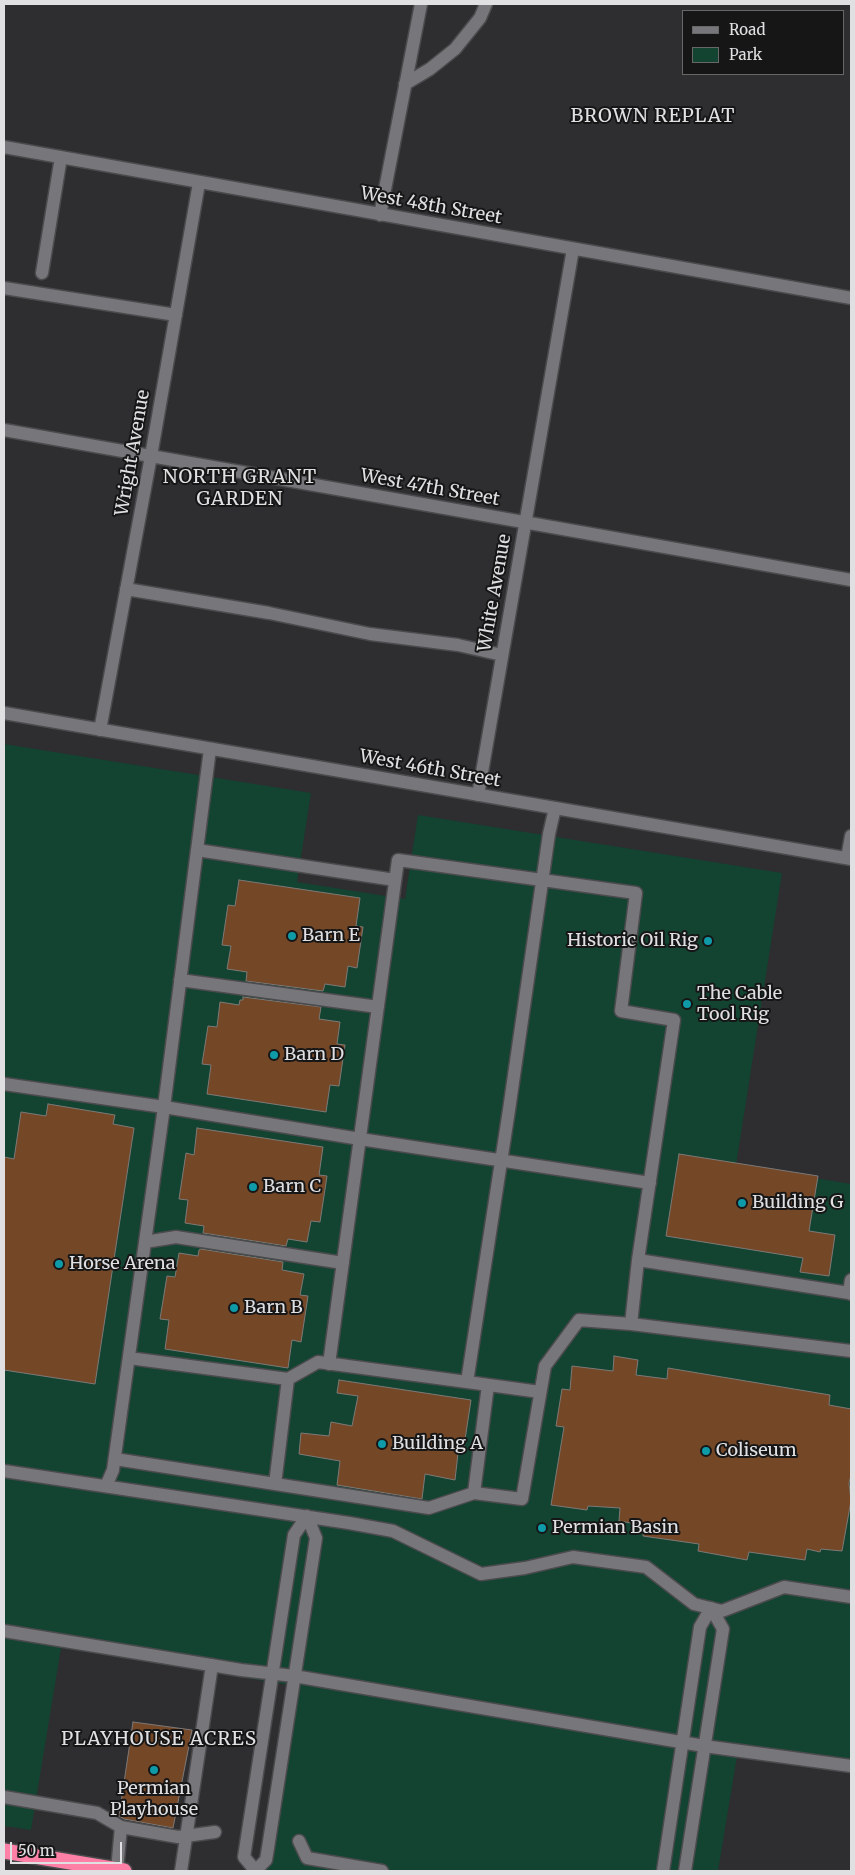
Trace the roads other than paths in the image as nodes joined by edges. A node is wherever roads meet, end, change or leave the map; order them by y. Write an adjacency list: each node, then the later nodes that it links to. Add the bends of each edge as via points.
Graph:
1 (421, 4): 3 (street)
2 (486, 4): 3 (street, via 480,18 455,50)
3 (405, 84): 7 (street)
4 (4, 147): 5 (street, West 48th Street)
5 (61, 158): 6 (street, West 48th Street); 9 (street)
6 (199, 183): 7 (street, West 48th Street); 12 (street, Wright Avenue)
7 (380, 215): 8 (street, West 48th Street)
8 (573, 249): 11 (street, West 48th Street); 15 (street, White Avenue)
9 (42, 273)
10 (4, 288): 12 (street)
11 (851, 298)
12 (176, 315): 14 (street, Wright Avenue)
13 (4, 430): 14 (street, West 47th Street)
14 (151, 456): 15 (street, West 47th Street); 17 (street, Wright Avenue)
15 (524, 523): 16 (street, West 47th Street); 18 (street, White Avenue)
16 (851, 580)
17 (126, 589): 18 (street); 20 (street, Wright Avenue)
18 (502, 655): 22 (street, White Avenue)
19 (4, 713): 20 (street, West 46th Street)
20 (100, 730): 21 (street, West 46th Street)
21 (210, 749): 22 (street, West 46th Street); 25 (street)
22 (478, 795): 23 (street, West 46th Street)
23 (555, 808): 26 (street, West 46th Street); 28 (street)
24 (851, 836): 26 (street)
25 (197, 850): 27 (street); 29 (street)
26 (849, 859)
27 (395, 880): 28 (street, via 398,860); 30 (street)
28 (542, 880): 34 (street); 35 (street, via 636,893 621,1011 674,1020)
29 (180, 980): 30 (street); 32 (street)
30 (378, 1007): 33 (street)
31 (4, 1084): 32 (street)
32 (164, 1107): 33 (street); 36 (street)
33 (360, 1139): 34 (street); 38 (street)
34 (501, 1160): 35 (street); 46 (street)
35 (650, 1183): 37 (street)
36 (145, 1242): 38 (street, via 176,1237); 43 (street)
37 (638, 1260): 40 (street); 41 (street)
38 (343, 1263): 44 (street)
39 (851, 1280): 40 (street)
40 (850, 1294)
41 (631, 1324): 42 (street); 48 (street, via 579,1320 545,1366)
42 (851, 1351)
43 (129, 1358): 45 (street); 49 (street)
44 (329, 1364): 45 (street, via 318,1362); 46 (street)
45 (288, 1379): 51 (street)
46 (467, 1382): 47 (street)
47 (488, 1385): 48 (street); 53 (street)
48 (540, 1392): 53 (street, via 522,1499)
49 (115, 1459): 51 (street); 52 (street, via 114,1470)
50 (4, 1471): 52 (street)
51 (275, 1484): 53 (street, via 429,1508)
52 (106, 1486): 54 (street)
53 (474, 1493)
54 (307, 1516): 56 (street, via 393,1532 481,1574 573,1557 646,1567 694,1604); 59 (street, via 294,1535); 60 (street, via 316,1538)
55 (851, 1597): 56 (street, via 784,1587 722,1611)
56 (711, 1608): 61 (street, via 700,1627); 62 (street, via 723,1628)
57 (4, 1631): 58 (street)
58 (212, 1664): 59 (street); 67 (street)
59 (273, 1674): 60 (street); 73 (street, via 244,1857)
60 (294, 1676): 61 (street); 73 (street, via 266,1860)
61 (683, 1742): 62 (street); 75 (street)
62 (704, 1746): 63 (street); 76 (street)
63 (851, 1766)
64 (4, 1797): 65 (street, via 97,1812)
65 (120, 1827): 67 (street); 71 (street)
66 (214, 1832): 67 (street)
67 (186, 1836): 72 (street)
68 (299, 1841): 74 (street, via 307,1858)
69 (4, 1851): 70 (highway)
70 (61, 1866): 71 (highway)
71 (121, 1871)
72 (181, 1871)
73 (255, 1871)
74 (382, 1871)
75 (663, 1871)
76 (685, 1871)

